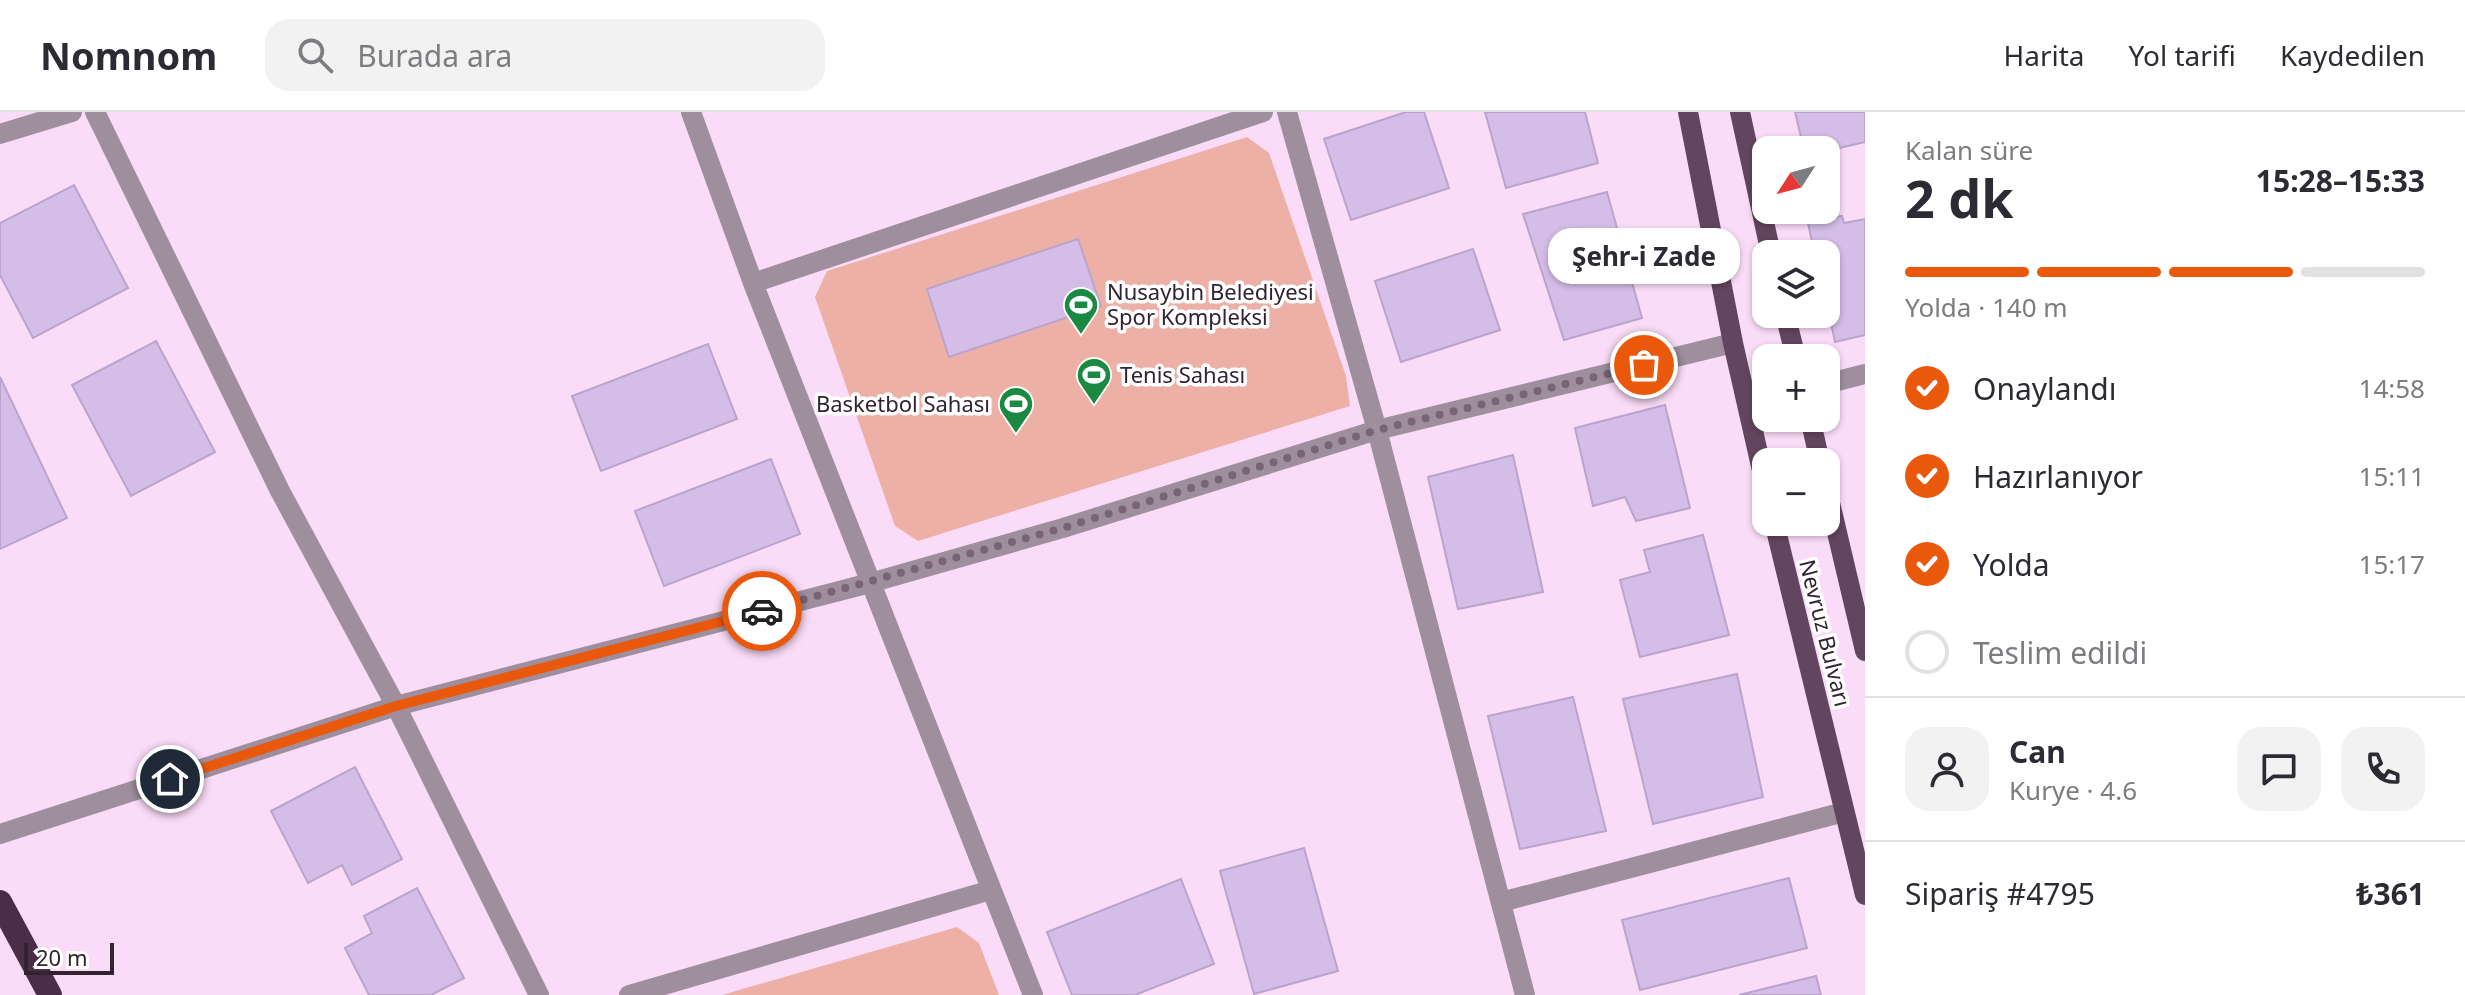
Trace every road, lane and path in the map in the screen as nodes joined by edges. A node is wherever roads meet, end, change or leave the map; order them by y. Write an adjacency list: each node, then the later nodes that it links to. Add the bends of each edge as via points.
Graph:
1 (72, 112): 8 (street)
2 (95, 112): 20 (street, via 280,491)
3 (691, 112): 10 (street)
4 (1263, 112): 10 (street)
5 (1287, 112): 14 (street)
6 (1688, 112): 11 (main road)
7 (1740, 112): 9 (main road)
8 (0, 134)
9 (1768, 240)
10 (753, 283): 18 (street)
11 (1733, 343): 14 (street); 15 (main road)
12 (1865, 374): 13 (street)
13 (1840, 380)
14 (1377, 430): 18 (street); 26 (street)
15 (1757, 448)
16 (1777, 536): 21 (main road, Nevruz Bulvarı)
17 (1838, 536): 19 (main road, Nevruz Bulvarı)
18 (870, 583): 20 (street); 23 (street)
19 (1865, 651)
20 (396, 706): 22 (street); 28 (street)
21 (1844, 812): 24 (main road, Nevruz Bulvarı); 26 (street)
22 (0, 834)
23 (991, 890): 29 (street); 30 (street)
24 (1865, 895)
25 (0, 902): 27 (highway)
26 (1501, 902): 31 (street)
27 (50, 995)
28 (539, 995)
29 (629, 995)
30 (1033, 995)
31 (1525, 995)

